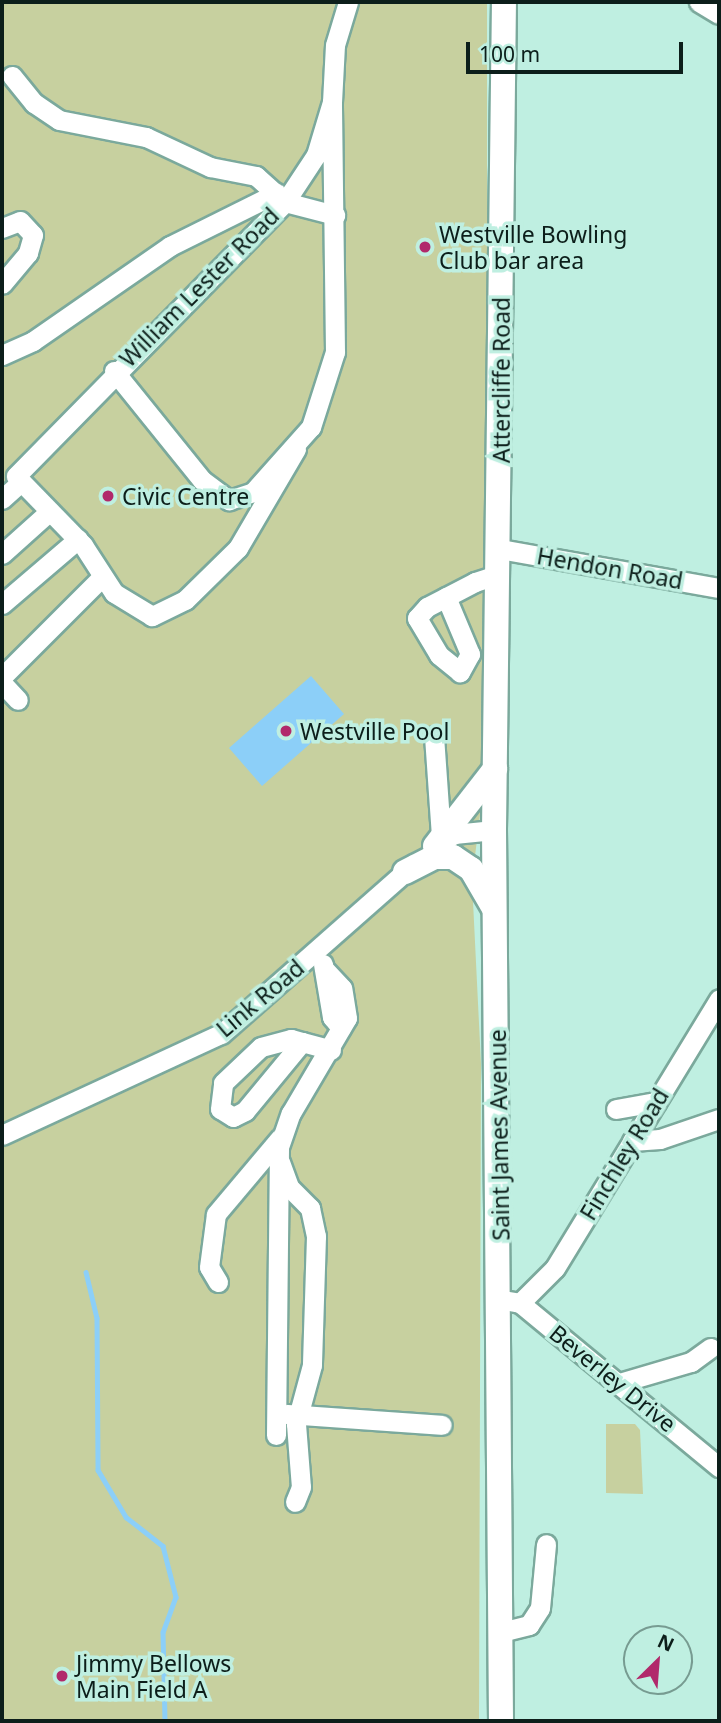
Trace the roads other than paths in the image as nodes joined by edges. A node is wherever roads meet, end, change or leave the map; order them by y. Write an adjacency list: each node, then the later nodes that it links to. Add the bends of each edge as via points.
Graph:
1 (348, 2): 6 (street, William Lester Road, via 335,45)
2 (503, 2): 17 (main road, Attercliffe Road)
3 (699, 2): 4 (street)
4 (719, 14)
5 (12, 76): 7 (street, via 34,103 59,120 146,137 210,167 256,176)
6 (332, 102): 7 (street, William Lester Road, via 316,155); 8 (street, William Lester Road)
7 (281, 197): 8 (street); 11 (street, via 170,246 33,341); 12 (street, William Lester Road)
8 (335, 215): 13 (street, William Lester Road, via 334,365 319,410)
9 (2, 228): 10 (street, via 20,221 33,235 28,253)
10 (2, 284)
11 (2, 355)
12 (114, 371): 13 (street, William Lester Road, via 202,480 229,500 253,492); 14 (street, via 18,471)
13 (296, 449): 20 (street, via 237,548 172,608 143,614)
14 (9, 489): 15 (street)
15 (50, 511): 16 (street); 18 (street)
16 (78, 540): 20 (street); 23 (street)
17 (500, 549): 19 (main road, Saint James Avenue); 21 (street, Hendon Road)
18 (2, 554)
19 (499, 574): 22 (street); 28 (main road, Saint James Avenue)
20 (101, 578): 24 (street)
21 (719, 588)
22 (446, 597)
23 (2, 604)
24 (2, 677)
25 (2, 683): 26 (street)
26 (18, 700)
27 (433, 736): 30 (street)
28 (495, 769): 29 (main road, Saint James Avenue); 30 (main road)
29 (494, 830): 30 (street, Link Road, via 454,834); 32 (main road, Saint James Avenue)
30 (438, 841): 31 (street, Link Road)
31 (405, 872): 32 (main road, via 435,858 453,857 471,869); 33 (street, Link Road)
32 (495, 911): 44 (main road, Saint James Avenue)
33 (317, 950): 36 (street, via 326,971 342,988 347,1018); 40 (street, Link Road, via 220,1034)
34 (719, 999): 37 (street, Finchley Road)
35 (302, 1042): 35 (street, via 238,1116 220,1109 216,1098 223,1083 261,1047 283,1039); 36 (street)
36 (331, 1050): 42 (street)
37 (656, 1102): 38 (street); 41 (street, Finchley Road)
38 (616, 1109)
39 (719, 1119): 41 (street, via 660,1139)
40 (2, 1135)
41 (632, 1141): 44 (street, Finchley Road, via 555,1268)
42 (279, 1147): 43 (street, via 216,1214 209,1267); 47 (street); 47 (street, via 289,1187 314,1216 316,1236 312,1365)
43 (218, 1282)
44 (511, 1301): 46 (street, Beverley Drive); 53 (main road, Saint James Avenue)
45 (710, 1348): 46 (street, via 691,1362)
46 (619, 1383): 50 (street, Beverley Drive)
47 (288, 1415): 48 (street); 49 (street); 51 (street, via 301,1487)
48 (442, 1425)
49 (276, 1434)
50 (719, 1467)
51 (295, 1502)
52 (546, 1544): 53 (street, via 540,1608 528,1625)
53 (500, 1632): 54 (main road, Saint James Avenue)
54 (501, 1721)

